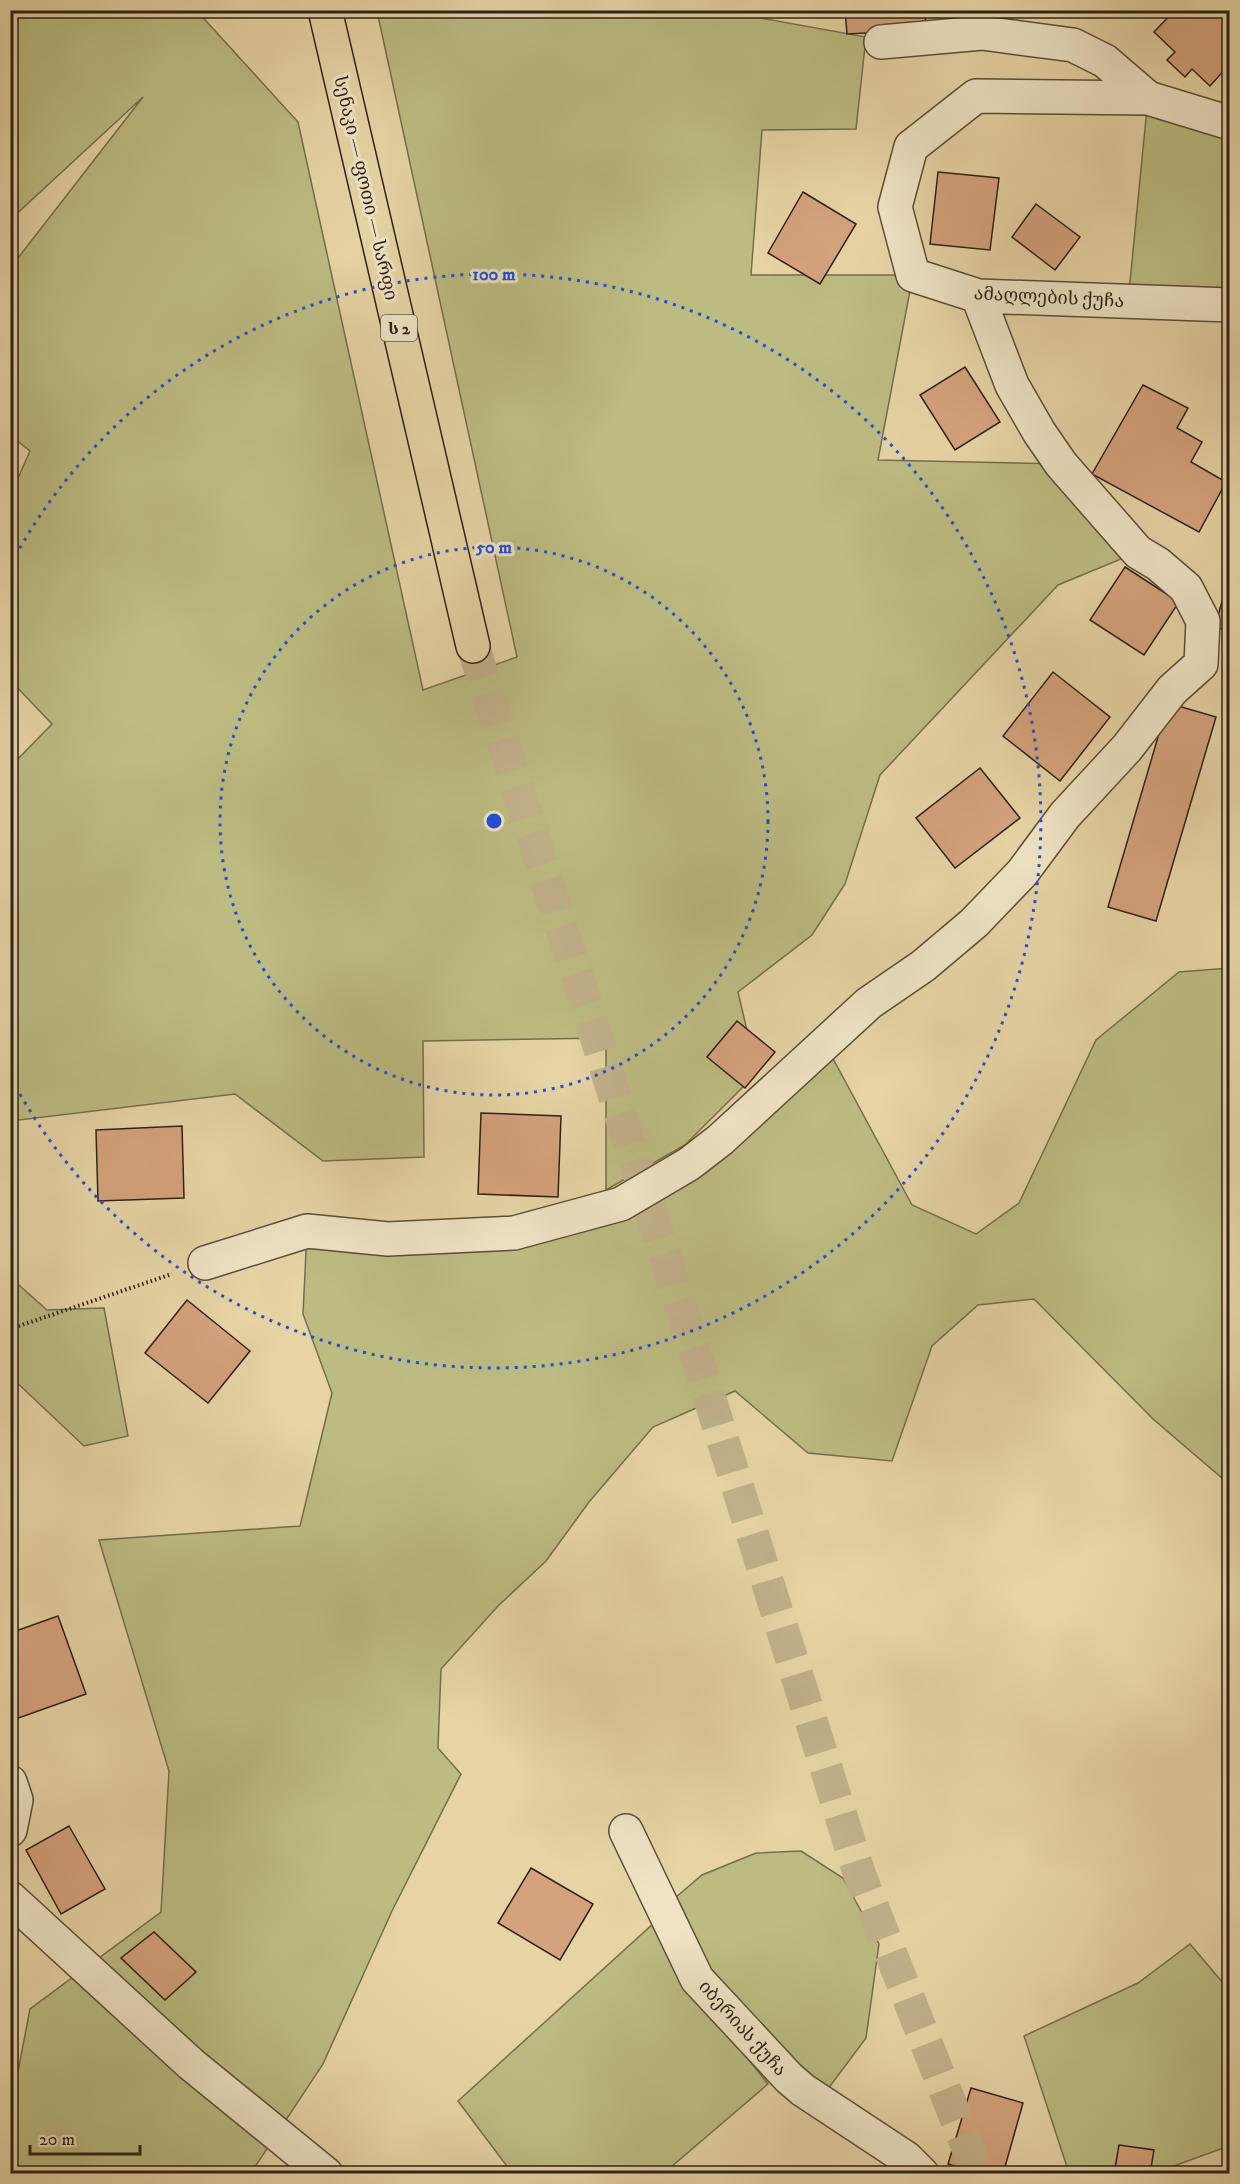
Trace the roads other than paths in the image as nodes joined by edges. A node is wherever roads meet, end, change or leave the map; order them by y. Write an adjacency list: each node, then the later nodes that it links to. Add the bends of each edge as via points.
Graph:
1 (325, 10): 7 (highway, სენაკი — ფოთი — სარფი / ს 2)
2 (880, 42): 3 (street, via 982,33 1073,45 1105,62)
3 (1148, 98): 4 (street, ამაღლების ქუჩა); 5 (street, ამაღლების ქუჩა, via 976,96 911,147 895,207 913,275)
4 (1230, 123)
5 (978, 296): 6 (street, ამაღლების ქუჩა); 8 (street, via 1012,385 1060,464 1138,552 1186,588 1203,621 1201,664 1172,690 1127,748 1065,815 1022,873 974,923 923,966 868,1003 689,1164 621,1204 514,1233 388,1239 307,1231)
6 (1230, 305)
7 (473, 646)
8 (205, 1263)
9 (10, 1782): 10 (street, via 16,1800)
10 (10, 1830)
11 (626, 1831): 14 (street, იბერიას ქუჩა, via 697,1978 796,2084 906,2158)
12 (10, 1898): 13 (street, via 191,2064)
13 (326, 2174)
14 (922, 2174)

